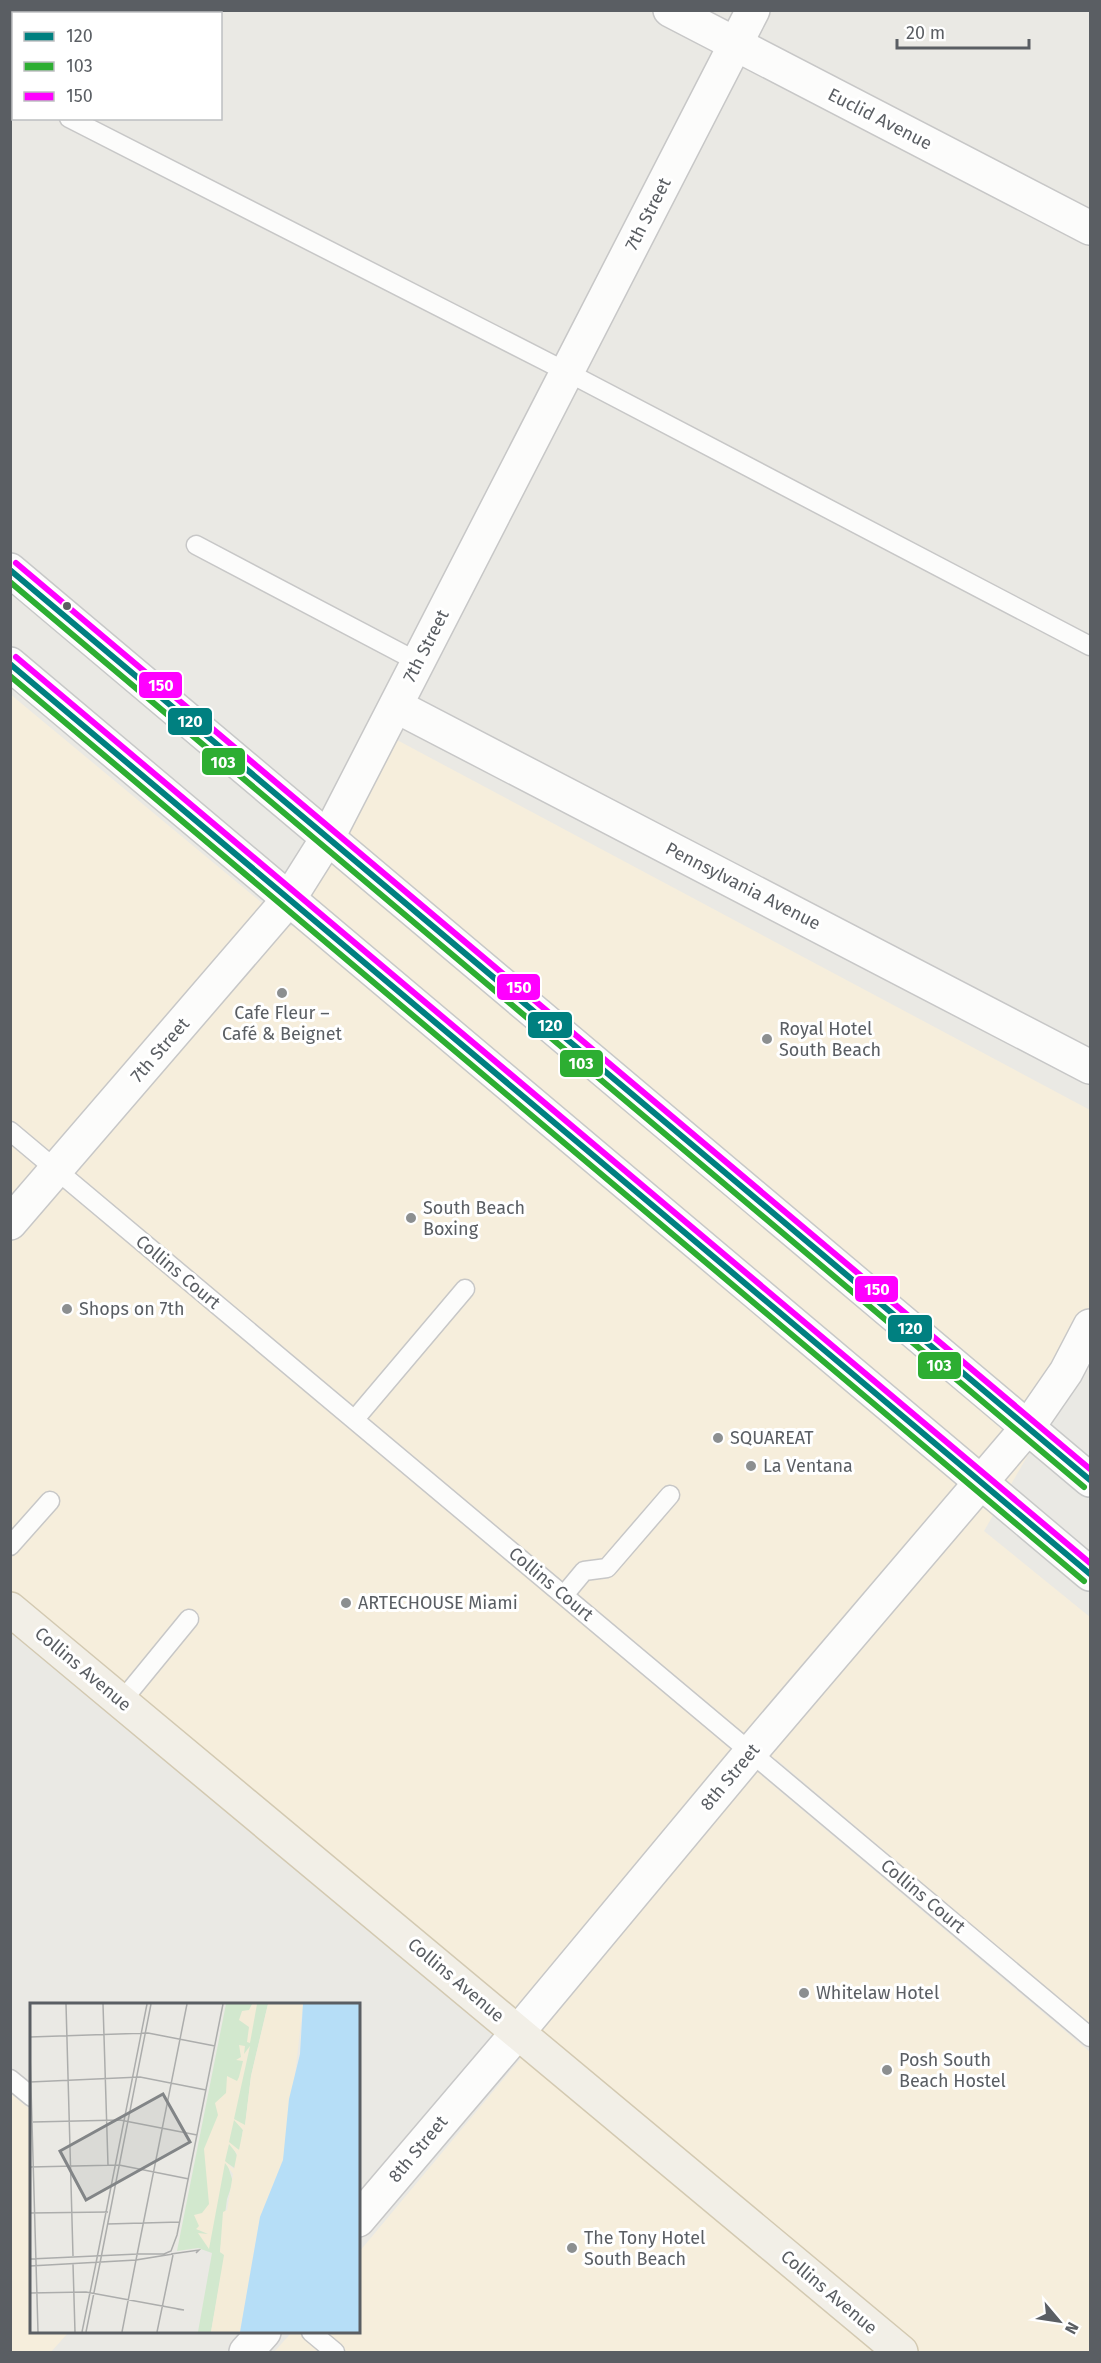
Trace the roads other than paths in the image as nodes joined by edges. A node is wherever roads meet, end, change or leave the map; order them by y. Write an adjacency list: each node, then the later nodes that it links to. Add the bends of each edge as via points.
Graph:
1 (670, 10): 3 (street, Euclid Avenue)
2 (753, 10): 3 (street, 7th Street)
3 (734, 45): 5 (street, Euclid Avenue); 6 (street, 7th Street)
4 (73, 120): 6 (lane)
5 (1090, 228)
6 (567, 372): 9 (lane); 10 (street, 7th Street)
7 (196, 545): 10 (lane)
8 (10, 570): 13 (street)
9 (1090, 646)
10 (418, 662): 12 (street, 7th Street)
11 (10, 664): 14 (street)
12 (396, 706): 13 (street, 7th Street); 15 (street, Pennsylvania Avenue)
13 (328, 837): 14 (street, 7th Street); 22 (street)
14 (289, 900): 17 (street, 7th Street); 24 (street)
15 (1090, 1067)
16 (10, 1131): 17 (lane, Collins Court)
17 (57, 1170): 18 (street, 7th Street); 21 (lane, Collins Court)
18 (10, 1223)
19 (465, 1289): 21 (lane)
20 (1090, 1326): 22 (street, 8th Street, via 1066,1372)
21 (355, 1419): 29 (lane, Collins Court)
22 (1028, 1427): 23 (street); 24 (street, 8th Street)
23 (1090, 1480)
24 (982, 1483): 28 (street); 33 (street, 8th Street)
25 (670, 1495): 29 (lane, via 607,1568 584,1571)
26 (50, 1501): 27 (lane)
27 (10, 1546)
28 (1090, 1574)
29 (564, 1595): 33 (lane, Collins Court)
30 (10, 1609): 32 (main road, Collins Avenue)
31 (189, 1618): 32 (lane)
32 (120, 1702): 34 (main road, Collins Avenue)
33 (751, 1752): 34 (street, 8th Street); 35 (lane, Collins Court)
34 (518, 2032): 38 (street, 8th Street); 43 (main road, Collins Avenue)
35 (1090, 2037)
36 (10, 2079): 37 (lane)
37 (30, 2095)
38 (360, 2218)
39 (262, 2333): 41 (street)
40 (312, 2333): 42 (lane)
41 (246, 2352)
42 (336, 2352)
43 (901, 2352)

